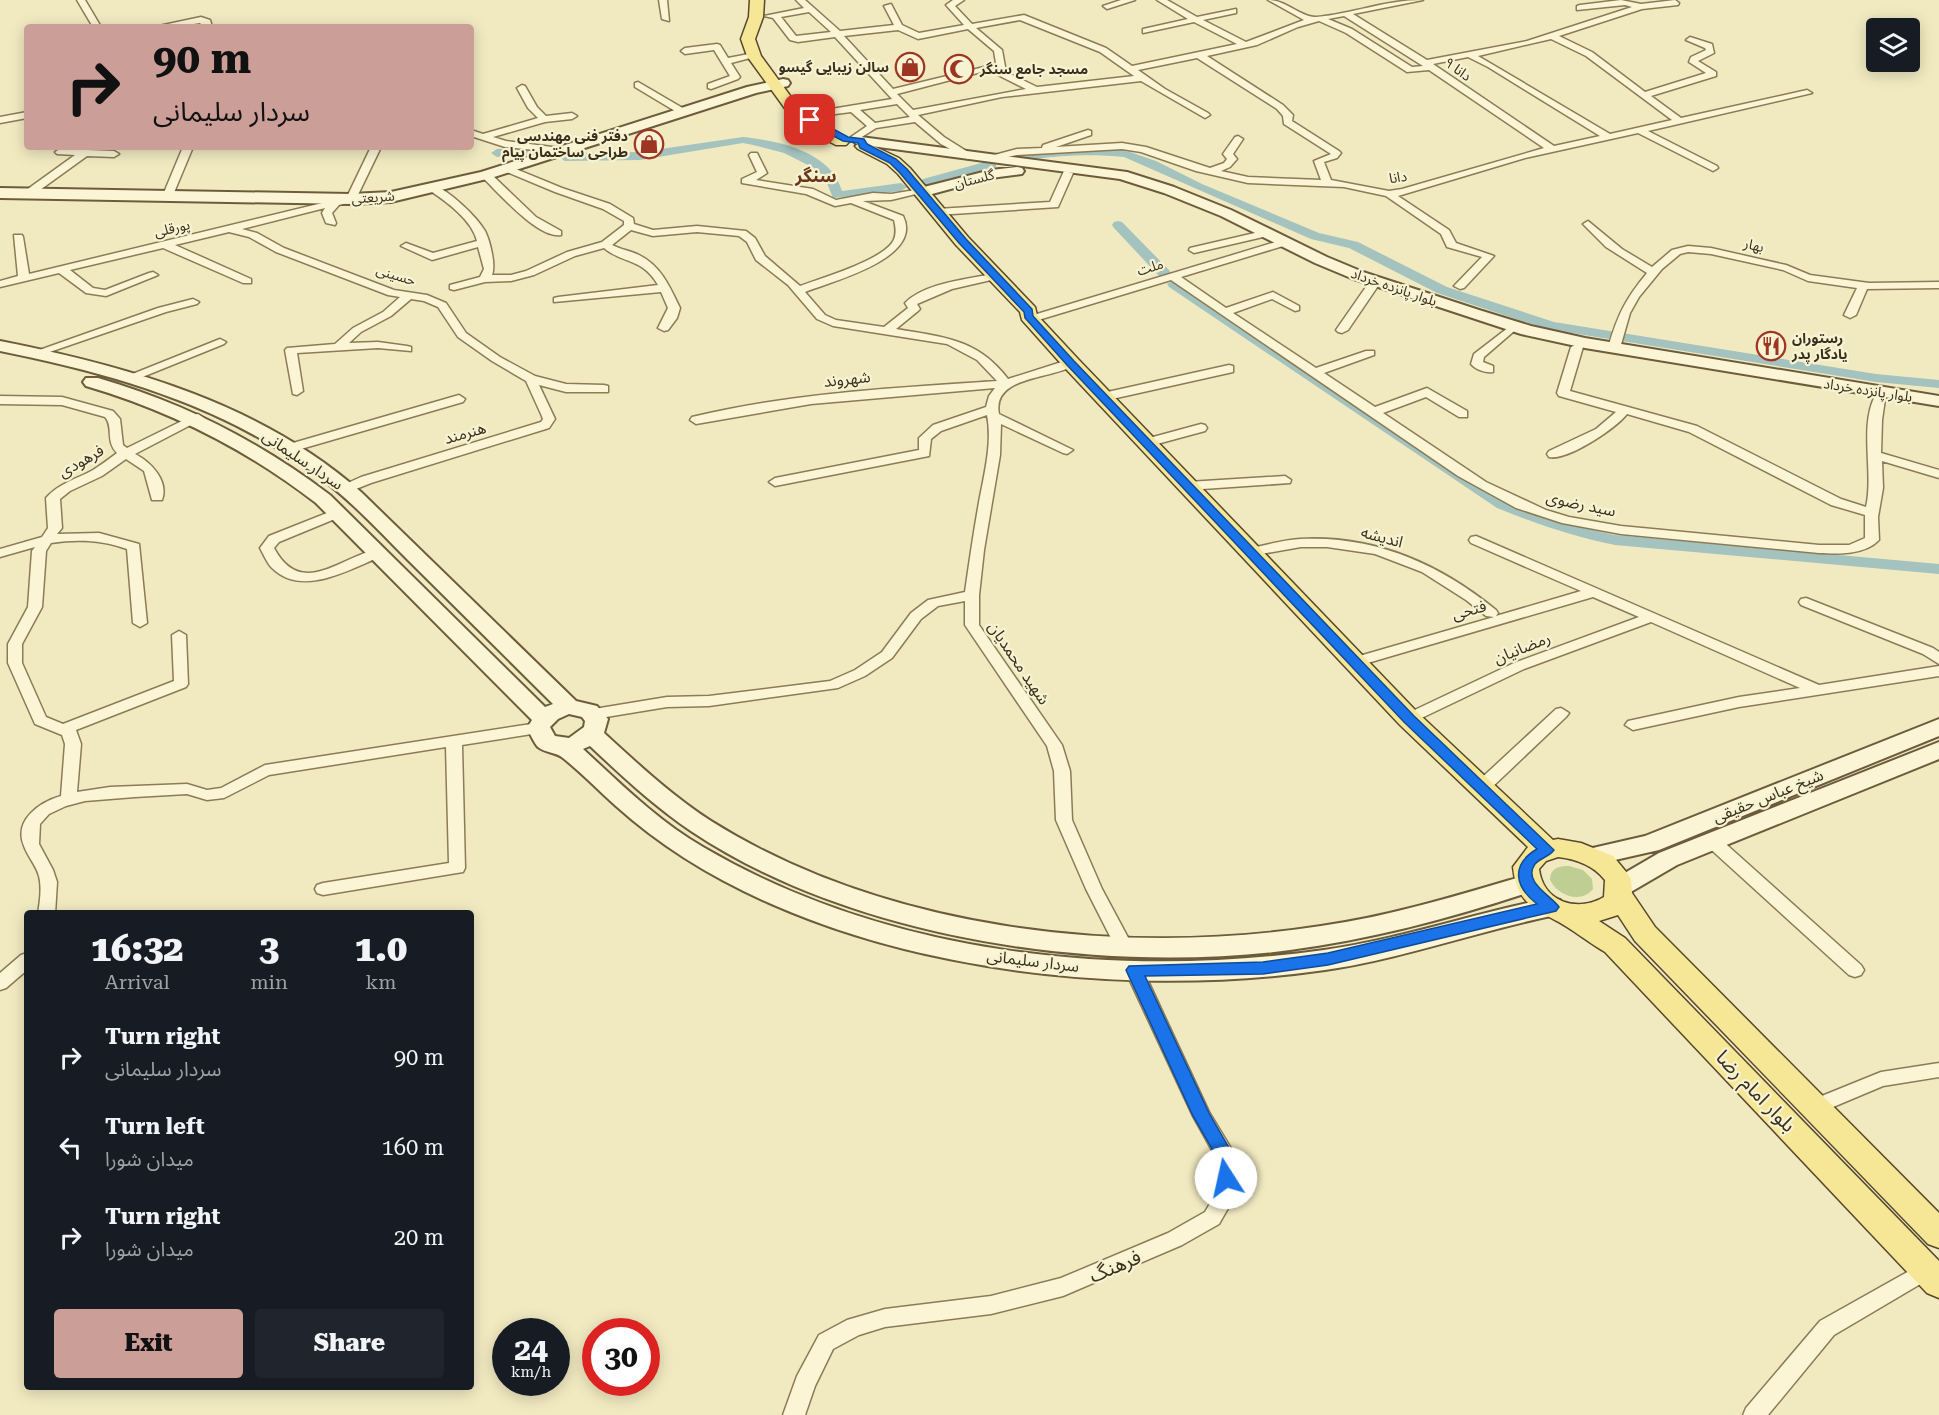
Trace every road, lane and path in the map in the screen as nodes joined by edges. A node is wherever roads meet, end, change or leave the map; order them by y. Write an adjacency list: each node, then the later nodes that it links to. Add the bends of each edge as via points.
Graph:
1 (81, 0): 24 (street)
2 (663, 0): 20 (street)
3 (757, 0): 19 (main road)
4 (766, 0): 19 (main road)
5 (800, 0): 16 (street)
6 (960, 0): 28 (street, via 950,5)
7 (1131, 0): 13 (street)
8 (1161, 0): 21 (street)
9 (1272, 0): 22 (street)
10 (1419, 0): 18 (street)
11 (1675, 3): 14 (street)
12 (888, 6): 27 (street)
13 (1107, 6)
14 (1641, 7): 15 (street, via 1625,2); 31 (street)
15 (1580, 8)
16 (812, 9): 19 (street); 30 (street)
17 (1233, 11): 21 (street)
18 (1347, 14): 23 (street); 39 (street, دانا ۹)
19 (766, 16): 30 (street, via 793,38); 36 (main road, via 748,39); 45 (main road, via 757,43)
20 (666, 19)
21 (1197, 20): 29 (street); 33 (street)
22 (1312, 20): 23 (street); 33 (street)
23 (1323, 20): 39 (street, via 1349,31 1410,70)
24 (95, 24)
25 (176, 24): 26 (street, via 201,20)
26 (207, 24)
27 (899, 27): 28 (street, via 918,36); 30 (street)
28 (970, 27): 40 (street, via 1021,17 1103,50); 47 (street, via 998,50 1001,73)
29 (1146, 31)
30 (841, 36): 48 (street)
31 (1552, 36): 37 (street); 50 (street, via 1589,54)
32 (1690, 40): 50 (street, via 1709,46 1711,51 1693,62 1713,74)
33 (1246, 45): 35 (street)
34 (685, 51): 38 (street, via 717,47)
35 (1198, 54): 40 (street); 88 (street, via 1280,107 1288,115 1287,122 1336,153 1319,161)
36 (754, 56): 38 (street); 45 (main road)
37 (1470, 56): 39 (street); 68 (street)
38 (724, 61): 44 (street, via 735,77)
39 (1429, 65): 71 (street, دانا ۹)
40 (1130, 69): 42 (street)
41 (984, 70): 51 (street, via 969,72)
42 (1141, 78): 47 (street); 55 (street)
43 (638, 85): 54 (street)
44 (711, 86)
45 (779, 87): 54 (street, شریعتی, via 769,94 732,97); 58 (main road); 70 (main road, via 802,122)
46 (522, 88): 60 (street)
47 (1038, 91): 51 (street)
48 (892, 92): 51 (street); 52 (street)
49 (1807, 93): 62 (street, دانا)
50 (1644, 96): 62 (street)
51 (929, 97): 59 (street)
52 (900, 101): 53 (street); 59 (street)
53 (853, 109): 58 (street); 63 (street)
54 (683, 112): 74 (street, شریعتی)
55 (1204, 115)
56 (24, 116): 61 (street)
57 (572, 116): 60 (street)
58 (807, 116): 70 (main road)
59 (915, 116): 63 (street); 80 (street, via 938,138)
60 (543, 118): 67 (street)
61 (0, 120)
62 (1679, 121): 64 (street, دانا)
63 (873, 126): 70 (street)
64 (1639, 130): 68 (street, دانا); 83 (street)
65 (1088, 133): 75 (street)
66 (474, 134): 67 (street)
67 (482, 137): 74 (street)
68 (1608, 137): 71 (street, دانا)
69 (1238, 139): 85 (street, via 1228,154 1232,159)
70 (854, 143): 80 (street, بلوار پانزده خرداد); 92 (main road, via 887,163)
71 (1551, 149): 93 (street, دانا)
72 (188, 150): 94 (street)
73 (375, 150): 95 (street)
74 (560, 151): 82 (street, شریعتی)
75 (1036, 151): 81 (street, دانا); 85 (street, دانا, via 1122,146)
76 (60, 152): 77 (street)
77 (83, 154): 78 (street); 91 (street)
78 (114, 154)
79 (754, 155): 96 (street, via 762,173 746,181 809,191 835,203)
80 (968, 156): 81 (street, بلوار پانزده خرداد)
81 (988, 158): 107 (street, بلوار پانزده خرداد, via 1122,175 1226,213)
82 (506, 168): 87 (street, شریعتی); 101 (street, via 611,207 630,220)
83 (1713, 168)
84 (1027, 170): 86 (street, بلوار پانزده خرداد); 92 (street, گلستان, via 991,174)
85 (1212, 171): 88 (street, دانا, via 1248,180)
86 (1068, 173): 98 (street, via 1054,205); 104 (street, بلوار پانزده خرداد, via 1117,179 1163,193)
87 (486, 175): 89 (street, شریعتی); 103 (street, via 532,219)
88 (1326, 183): 93 (street, دانا)
89 (433, 188): 95 (street, شریعتی, via 391,197); 106 (street, via 466,215)
90 (0, 193): 91 (street, شریعتی)
91 (29, 193): 94 (street, شریعتی)
92 (918, 193): 96 (street); 98 (main road); 117 (main road, via 929,214)
93 (1389, 194): 123 (street, via 1445,232 1451,245 1489,256)
94 (168, 195): 95 (street, شریعتی)
95 (351, 199): 97 (street, پورقلی)
96 (852, 200): 127 (street, via 899,218 899,239 892,250)
97 (334, 203): 99 (street, via 327,213); 102 (street, پورقلی)
98 (937, 212): 134 (main road, via 1029,311)
99 (331, 223)
100 (1588, 224): 113 (street, via 1618,251)
101 (629, 226): 108 (street); 127 (street, via 653,234 697,229 742,233 752,240 760,258)
102 (232, 229): 109 (street, پورقلی); 128 (street, حسینی)
103 (556, 233)
104 (1259, 235): 107 (street, بلوار پانزده خرداد); 111 (street)
105 (18, 237): 116 (street)
106 (484, 242): 110 (street, via 432,257); 118 (street, via 489,269)
107 (1282, 243): 115 (street, ملت); 122 (street, بلوار پانزده خرداد, via 1314,264); 143 (street, بلوار پانزده خرداد, via 1357,275 1473,314)
108 (606, 244): 118 (street, via 571,254 530,273); 126 (street, via 649,263)
109 (166, 245): 112 (street, پورقلی); 119 (street)
110 (406, 246)
111 (1194, 250)
112 (60, 268): 114 (street, via 90,291 106,293); 116 (street, پورقلی)
113 (1654, 272): 124 (street, بهار, via 1676,252 1688,249 1786,268 1808,278); 143 (street, بهار, via 1634,296)
114 (153, 275)
115 (1172, 276): 132 (street, سید رضوی); 134 (street, ملت)
116 (24, 277): 120 (street, پورقلی)
117 (987, 278): 134 (main road, via 1020,313); 138 (street, via 946,286 918,299 911,303 914,309 909,315)
118 (485, 279): 125 (street)
119 (247, 281)
120 (0, 284)
121 (1939, 285): 124 (street, بهار)
122 (1372, 286): 136 (street); 137 (street, بلوار پانزده خرداد)
123 (1460, 286)
124 (1863, 286): 133 (street)
125 (454, 287)
126 (664, 288): 129 (street); 135 (street, via 674,308)
127 (799, 290): 138 (street, via 821,317 833,323)
128 (408, 296): 141 (street); 153 (street, حسینی, via 442,305 462,335)
129 (558, 300)
130 (193, 302): 145 (street)
131 (1295, 308): 132 (street, via 1273,295)
132 (1224, 312): 151 (street, سید رضوی)
133 (1850, 315)
134 (1029, 317): 148 (main road)
135 (664, 328)
136 (1342, 330)
137 (1509, 330): 142 (street, بلوار پانزده خرداد); 150 (street, via 1478,356 1477,364)
138 (885, 332): 154 (street, via 967,346 995,369)
139 (220, 342): 152 (street)
140 (0, 346): 145 (street, سردار سلیمانی)
141 (338, 347): 144 (street, via 378,345); 156 (street, via 291,350)
142 (1577, 347): 159 (street, بلوار پانزده خرداد); 163 (street, via 1563,393)
143 (1614, 348): 161 (street, بلوار پانزده خرداد)
144 (407, 349)
145 (37, 353): 152 (street, سردار سلیمانی)
146 (1370, 353): 151 (street)
147 (0, 360): 167 (street, سردار سلیمانی, via 113,388)
148 (1071, 363): 154 (street); 157 (main road)
149 (1229, 369): 157 (street)
150 (1489, 369)
151 (1316, 372): 164 (street, سید رضوی)
152 (131, 377): 171 (street, سردار سلیمانی, via 218,408)
153 (531, 379): 155 (street, حسینی, via 567,388); 180 (street, هنرمند, via 547,409 549,419 545,425)
154 (1005, 384): 165 (street, شهید محمدیان, via 994,396); 168 (street, شهروند, via 861,393)
155 (604, 389)
156 (297, 391)
157 (1103, 397): 170 (main road)
158 (459, 399): 171 (street)
159 (1879, 399): 162 (street, بلوار پانزده خرداد); 175 (street, سید رضوی)
160 (0, 400): 173 (street, فرهودی, via 62,401 109,414 114,419 117,446)
161 (1939, 401)
162 (1939, 408)
163 (1624, 410): 174 (street, via 1600,434); 183 (street, via 1694,429 1836,502)
164 (1374, 412): 166 (street, via 1427,392); 183 (street, سید رضوی, via 1502,495 1566,521 1630,531 1850,549 1864,547 1872,540)
165 (993, 413): 172 (street); 178 (street, via 938,428 925,438 925,453); 190 (street, شهید محمدیان, via 994,455)
166 (1463, 414)
167 (198, 418): 173 (street); 182 (street, سردار سلیمانی, via 294,475)
168 (696, 420)
169 (1201, 428): 170 (street)
170 (1146, 443): 179 (main road)
171 (290, 448): 180 (street, سردار سلیمانی)
172 (1067, 450)
173 (125, 454): 181 (street, via 151,470); 184 (street, فرهودی, via 53,498 56,528)
174 (1553, 454)
175 (1875, 455): 176 (street); 183 (street, سید رضوی, via 1876,498)
176 (1939, 474)
177 (1285, 480): 179 (street)
178 (775, 482)
179 (1188, 486): 186 (main road)
180 (346, 489): 201 (street, سردار سلیمانی)
181 (157, 497)
182 (337, 513): 188 (street, سردار سلیمانی); 188 (street, via 274,539 267,548 271,560 286,575 298,580)
183 (1871, 513)
184 (48, 538): 187 (street); 194 (street, via 103,536 134,547); 197 (street, فرهودی, via 39,551 35,607)
185 (1476, 540): 189 (street)
186 (1251, 552): 192 (street, اندیشه, via 1299,543 1337,543 1377,551 1441,577 1470,594); 198 (main road)
187 (0, 553)
188 (377, 553): 204 (street, سردار سلیمانی)
189 (1594, 592): 193 (street); 198 (street, فتحی)
190 (972, 595): 205 (street, via 933,603 916,616 887,655 860,674 832,685 709,701 667,702); 222 (street, شهید محمدیان, via 972,625 1054,745 1062,771 1064,820)
191 (1806, 602): 196 (street, via 1928,651)
192 (1491, 613)
193 (1652, 617): 200 (street); 203 (street, رمضانیان, via 1519,666)
194 (140, 623)
195 (179, 635): 208 (street, via 181,684)
196 (1939, 659)
197 (7, 662): 208 (street, فرهودی, via 40,720)
198 (1354, 662): 203 (main road)
199 (1939, 671): 200 (street)
200 (1818, 690): 206 (street)
201 (569, 707): 204 (street, via 554,711); 205 (street, via 583,708)
202 (1562, 713): 212 (street)
203 (1409, 719): 212 (main road)
204 (540, 723): 209 (street); 210 (street, via 541,738)
205 (593, 725): 210 (street, via 580,743); 222 (street, سردار سلیمانی, via 668,803 715,836 771,866 842,895 918,916 986,931)
206 (1634, 725)
207 (1939, 726): 216 (street, شیخ عباس حقیقی, via 1650,844)
208 (62, 730): 213 (street, via 69,732 73,744)
209 (454, 740): 213 (street, via 265,770 224,793 207,795 187,789); 218 (street, via 458,868)
210 (565, 746): 224 (street, سردار سلیمانی, via 644,818 693,853 752,885 827,916 978,954 1055,965)
211 (1939, 750): 214 (street, شیخ عباس حقیقی)
212 (1480, 788): 215 (main road)
213 (69, 797): 221 (street, via 38,812 32,822 29,838 34,854 44,866 50,896)
214 (1712, 841): 219 (street, شیخ عباس حقیقی, via 1668,859); 225 (street)
215 (1547, 850): 216 (main road, via 1569,848); 217 (main road, via 1537,854 1526,867)
216 (1593, 856): 219 (main road, via 1612,870)
217 (1527, 884): 220 (main road, via 1540,900); 222 (street, سردار سلیمانی, via 1383,924 1320,935 1254,944)
218 (323, 889)
219 (1620, 891): 220 (main road, via 1616,903 1599,913 1575,915); 228 (main road, بلوار امام رضا, via 1645,934)
220 (1557, 909): 224 (street, سردار سلیمانی, via 1328,959 1263,968); 230 (main road, بلوار امام رضا, via 1616,945)
221 (47, 910)
222 (1123, 945)
223 (24, 963): 226 (street)
224 (1134, 970): 231 (street, فرهنگ, via 1202,1116 1228,1160 1225,1196 1212,1218 1166,1243 1063,1287 992,1305 885,1318 854,1327 826,1342)
225 (1855, 970)
226 (0, 983)
227 (1939, 1070): 228 (street, via 1881,1079)
228 (1814, 1107): 229 (main road, بلوار امام رضا)
229 (1939, 1234)
230 (1933, 1277): 232 (street, via 1827,1328)
231 (794, 1415)
232 (1754, 1415)

